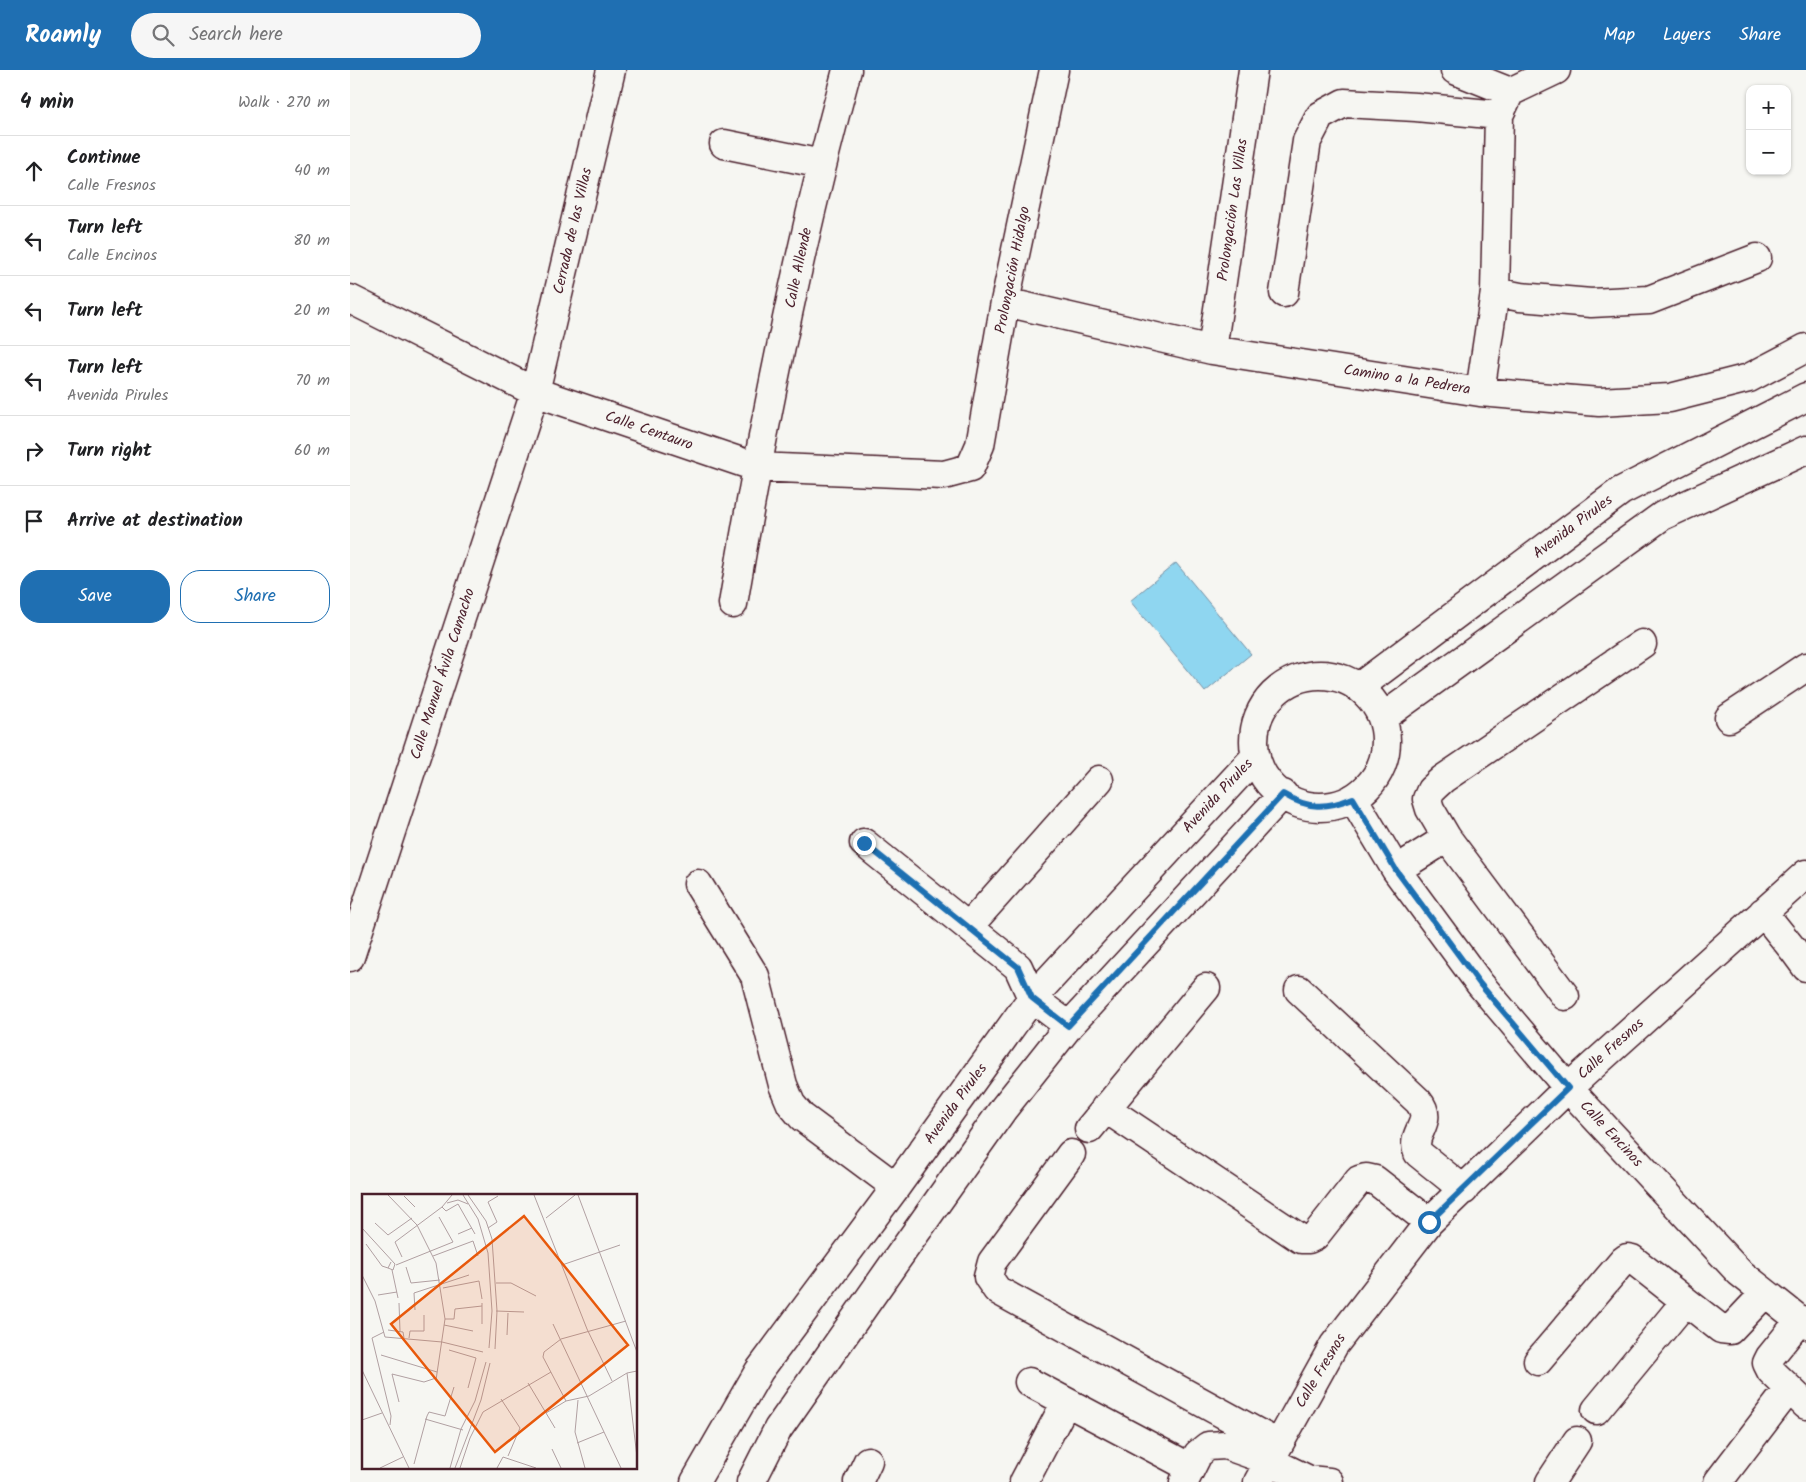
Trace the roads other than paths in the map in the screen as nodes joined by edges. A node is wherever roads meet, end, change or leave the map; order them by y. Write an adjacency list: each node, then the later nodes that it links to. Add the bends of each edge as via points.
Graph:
1 (611, 70): 17 (street, Cerrada de las Villas)
2 (847, 70): 9 (street, Calle Allende)
3 (1054, 70): 14 (street, Prolongación Hidalgo)
4 (1253, 70): 16 (street, Prolongación Las Villas)
5 (1455, 70): 7 (street)
6 (1556, 70): 7 (street)
7 (1505, 104): 11 (street); 12 (street, via 1416,107 1344,103 1320,116 1307,141)
8 (724, 144): 9 (street)
9 (822, 164): 21 (street, Calle Allende)
10 (1757, 258): 11 (street, via 1649,300 1591,303)
11 (1495, 292): 18 (street)
12 (1284, 293)
13 (350, 299): 17 (street, Calle Centauro)
14 (1006, 302): 16 (street, Camino a la Pedrera); 22 (street, Prolongación Hidalgo, via 980,445)
15 (1806, 348): 18 (street, Camino a la Pedrera, via 1749,378 1670,398 1599,402)
16 (1212, 350): 18 (street, Camino a la Pedrera)
17 (535, 392): 21 (street, Calle Centauro); 40 (street, Calle Manuel Ávila Camacho)
18 (1480, 392)
19 (1806, 397): 26 (street, Avenida Pirules, via 1621,491)
20 (1806, 450): 27 (street, via 1662,516)
21 (756, 467): 22 (street, Calle Centauro, via 944,475); 23 (street, Calle Allende)
22 (970, 468)
23 (732, 604)
24 (1642, 644): 33 (street, via 1431,790 1427,799 1430,809)
25 (1806, 667): 28 (street)
26 (1359, 688): 27 (street, via 1373,701); 29 (street, via 1338,677 1316,674 1294,680 1274,692 1260,711 1254,733)
27 (1382, 718): 32 (street, via 1386,736 1385,755 1368,787)
28 (1729, 718)
29 (1256, 756): 31 (street, via 1265,777); 45 (street, Avenida Pirules)
30 (1099, 780): 39 (street)
31 (1283, 794): 32 (street, via 1298,803 1316,806 1335,805); 46 (street)
32 (1353, 798): 35 (street, Calle Encinos)
33 (1447, 838): 35 (street); 44 (street)
34 (864, 843): 39 (street)
35 (1396, 870): 47 (street, Calle Encinos, via 1480,984)
36 (1804, 877): 38 (street, Calle Fresnos)
37 (698, 884): 49 (street, via 756,976 783,1085 791,1104 802,1117)
38 (1763, 912): 41 (street); 47 (street, Calle Fresnos)
39 (969, 926): 45 (street, via 1018,967)
40 (351, 953)
41 (1806, 967)
42 (1206, 988): 51 (street, via 1097,1119 1301,1239 1315,1236 1359,1180 1366,1178 1375,1180)
43 (1299, 990): 50 (street, via 1418,1101 1425,1115 1415,1146 1418,1153)
44 (1564, 996)
45 (1032, 998): 46 (street); 49 (street, Avenida Pirules)
46 (1068, 1026): 64 (street, via 1004,1108 778,1429)
47 (1568, 1088): 50 (street, Calle Fresnos); 52 (street, Calle Encinos, via 1739,1272)
48 (1071, 1154): 61 (street, via 992,1262 988,1277 997,1290)
49 (896, 1187): 63 (street, Avenida Pirules, via 759,1371)
50 (1464, 1190): 51 (street, Calle Fresnos)
51 (1429, 1222): 61 (street, Calle Fresnos, via 1334,1345)
52 (1765, 1294): 53 (street, via 1726,1331); 54 (street, Calle Encinos)
53 (1685, 1302): 55 (street, via 1627,1258); 59 (street)
54 (1803, 1322): 57 (street, via 1767,1363)
55 (1538, 1361)
56 (1028, 1382): 58 (street)
57 (1797, 1397): 68 (street)
58 (1066, 1402): 62 (street); 65 (street)
59 (1596, 1410)
60 (1577, 1441): 67 (street)
61 (1269, 1463): 62 (street, via 1225,1445 1208,1446 1198,1454); 66 (street, via 1309,1480)
62 (1188, 1475)
63 (695, 1482)
64 (751, 1482)
65 (1024, 1482)
66 (1329, 1482)
67 (1550, 1482)
68 (1718, 1482)

